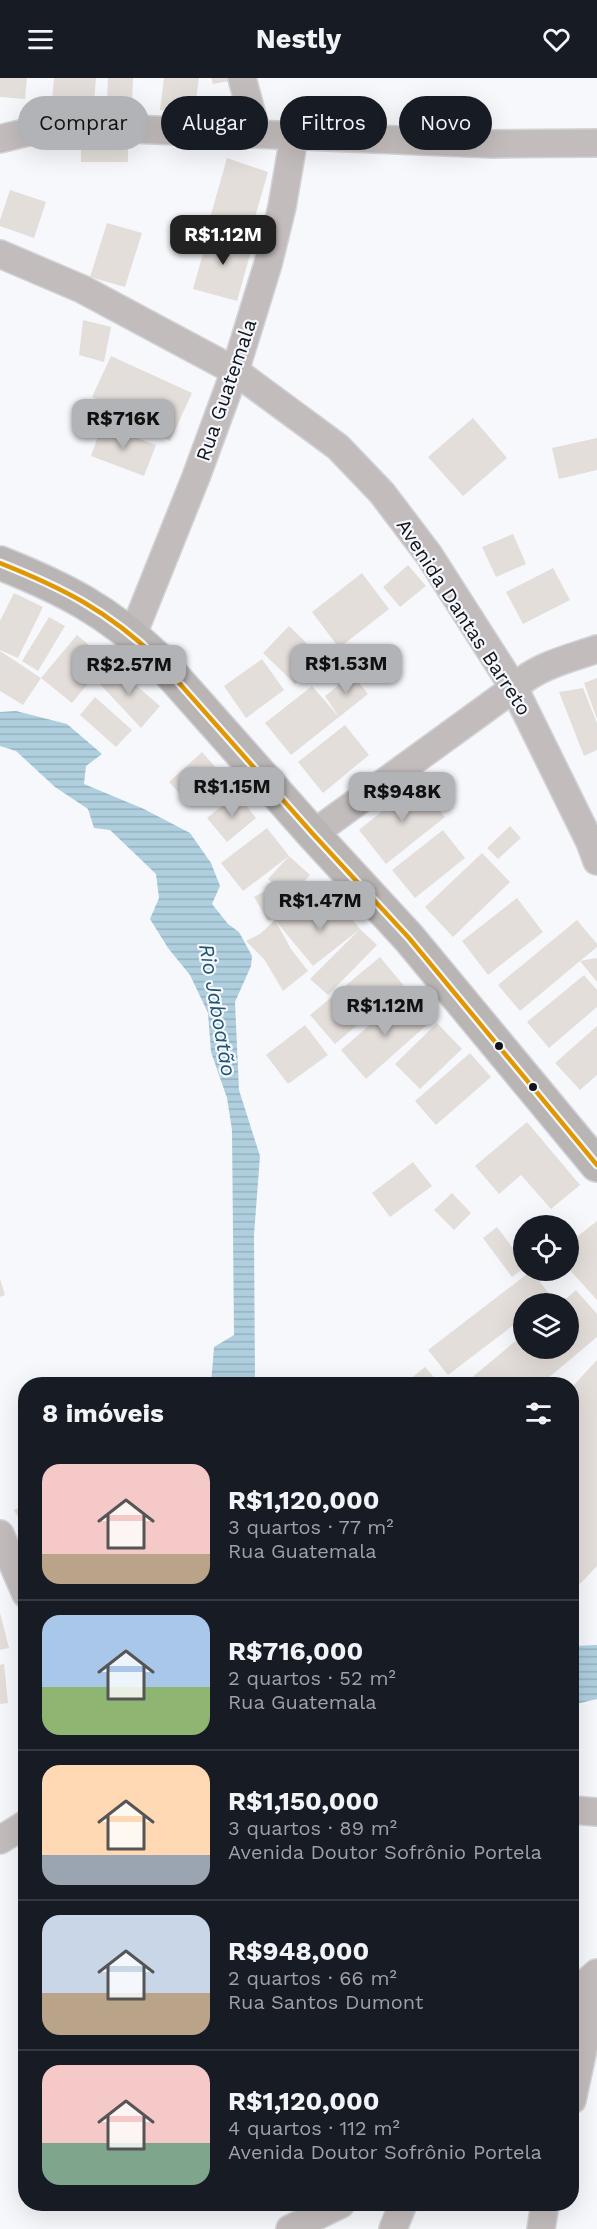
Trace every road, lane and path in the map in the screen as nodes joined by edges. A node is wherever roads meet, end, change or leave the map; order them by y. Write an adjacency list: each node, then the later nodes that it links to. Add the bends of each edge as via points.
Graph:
1 (242, 78): 2 (street)
2 (247, 96)
3 (161, 130): 4 (street, via 84,127)
4 (0, 139)
5 (387, 140): 6 (street)
6 (597, 143)
7 (292, 150): 9 (street, Rua Guatemala, via 268,264)
8 (0, 254): 9 (street, Avenida Dantas Barreto, via 82,289)
9 (235, 371): 11 (street, Rua Guatemala); 13 (street, Avenida Dantas Barreto, via 338,447 382,493 429,555)
10 (0, 562): 11 (main road, via 50,582)
11 (133, 634): 14 (main road)
12 (597, 649): 13 (street, via 526,676)
13 (514, 688): 14 (street); 15 (street, Avenida Dantas Barreto)
14 (312, 834): 16 (main road, via 409,938)
15 (597, 861)
16 (597, 1165)
17 (0, 1534): 18 (street)
18 (18, 1576)
19 (579, 1811): 20 (street)
20 (597, 1812)
21 (18, 1829): 22 (street)
22 (0, 1840)
23 (597, 1973): 25 (street)
24 (597, 1984): 26 (street)
25 (579, 1989)
26 (579, 2068)
27 (327, 2211): 30 (street)
28 (400, 2211): 31 (street)
29 (544, 2211): 32 (street)
30 (290, 2229)
31 (393, 2229)
32 (541, 2229)

